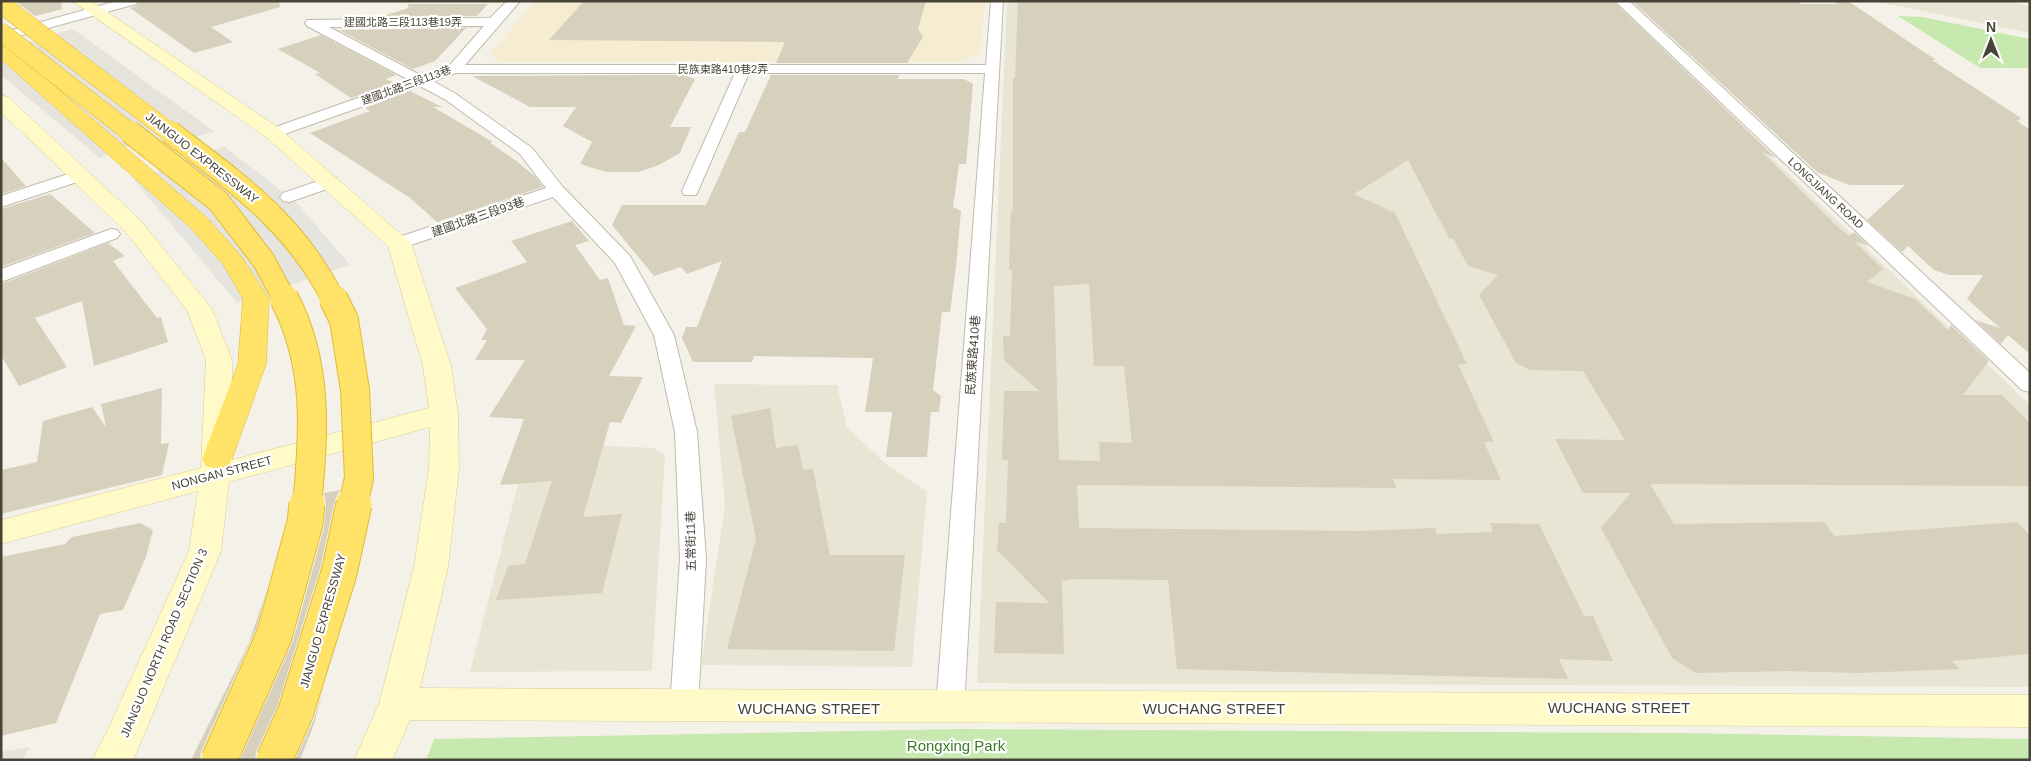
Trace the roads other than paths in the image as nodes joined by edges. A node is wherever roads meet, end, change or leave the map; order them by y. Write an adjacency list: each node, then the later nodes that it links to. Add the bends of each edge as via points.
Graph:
1 (80, 1): 7 (street)
2 (132, 1): 7 (street)
3 (514, 1): 8 (street, 建國北路三段113巷)
4 (997, 1): 15 (street, 民族東路410巷)
5 (1621, 1): 28 (street, LONGJIANG ROAD)
6 (1, 4): 38 (highway, JIANGUO EXPRESSWAY, bridge, via 246,190 287,229 319,271 344,320 355,390 359,478 339,573 296,711)
7 (95, 11): 11 (street); 18 (street)
8 (494, 22): 9 (street, 建國北路三段113巷19弄); 13 (street, 建國北路三段113巷)
9 (312, 23): 16 (street, 五常街11巷)
10 (1, 32): 37 (highway, JIANGUO EXPRESSWAY, bridge, via 218,201 264,260 294,318 310,376 313,443 305,523 274,636)
11 (1, 37)
12 (1, 49): 30 (highway, via 199,223 233,261 256,299 252,364)
13 (454, 69): 14 (street, 民族東路410巷2弄); 16 (street, 建國北路三段113巷)
14 (744, 69): 15 (street, 民族東路410巷2弄); 22 (street)
15 (993, 69): 34 (street, 民族東路410巷)
16 (420, 81): 18 (street, 建國北路三段113巷); 21 (street, 五常街11巷, via 451,97 526,151)
17 (1, 101): 19 (street, JIANGUO NORTH ROAD SECTION 3)
18 (273, 132): 20 (street)
19 (80, 175): 24 (street); 30 (street, JIANGUO NORTH ROAD SECTION 3, via 133,226 200,309 219,360)
20 (330, 182): 23 (street); 26 (street)
21 (556, 190): 26 (street, 建國北路三段93巷); 33 (street, 五常街11巷, via 624,260 664,334 675,375 686,432 693,559)
22 (690, 191)
23 (289, 197)
24 (1, 202)
25 (111, 234): 27 (street)
26 (399, 243): 29 (street, via 425,323)
27 (1, 276)
28 (2030, 385)
29 (444, 414): 30 (street, NONGAN STREET); 32 (street, via 444,468 431,567)
30 (215, 467): 31 (street, NONGAN STREET); 36 (street, JIANGUO NORTH ROAD SECTION 3, via 205,550)
31 (1, 532)
32 (398, 704): 33 (street, WUCHANG STREET); 39 (street)
33 (684, 707): 34 (street, WUCHANG STREET)
34 (950, 708): 35 (street, WUCHANG STREET, via 1682,707)
35 (2030, 711)
36 (111, 760)
37 (219, 760)
38 (274, 760)
39 (373, 760)

